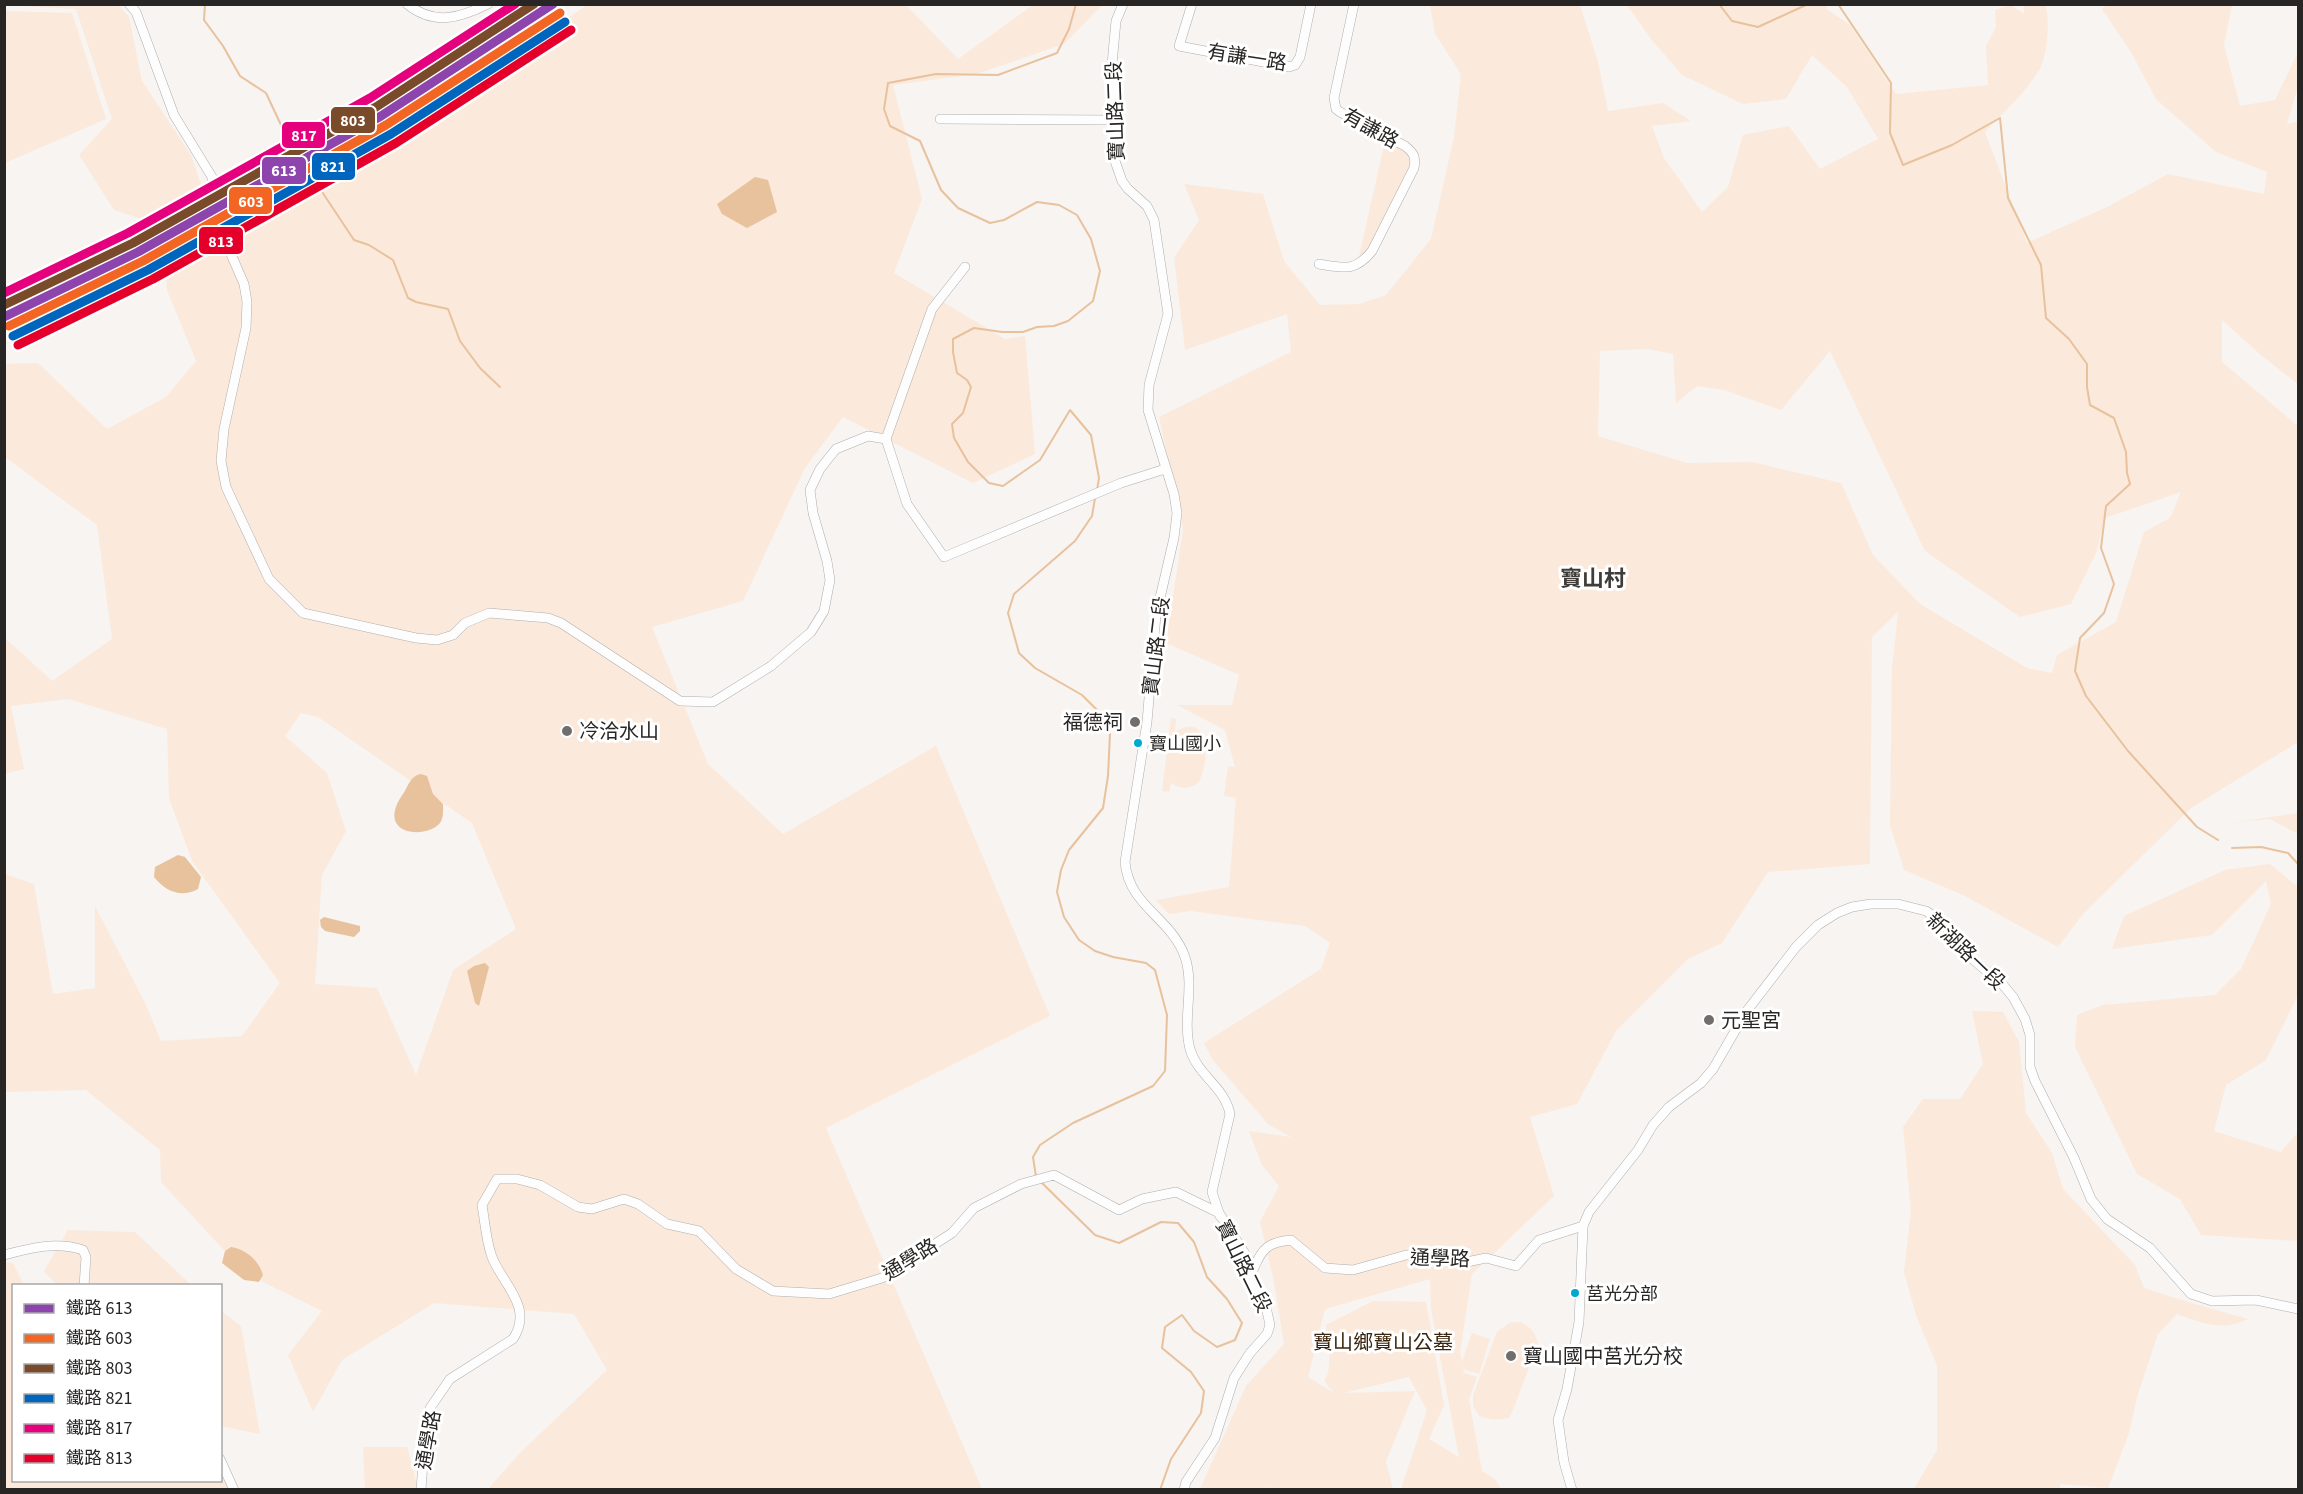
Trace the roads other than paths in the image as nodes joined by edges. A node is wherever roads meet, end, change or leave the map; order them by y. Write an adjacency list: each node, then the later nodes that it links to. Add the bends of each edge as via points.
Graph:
1 (129, 4): 12 (street, via 136,12 174,115 212,177 220,229 244,284 246,328 221,460 226,487 269,579 303,613 437,640 489,613 548,618 680,701 713,702 771,666 810,632 824,611 830,579 810,490 836,449 868,436)
2 (407, 4): 3 (street, via 422,14 446,19)
3 (488, 4)
4 (1124, 4): 9 (street, 寶山路二段, via 1116,21 1112,48)
5 (1192, 4): 6 (street, 有謙一路, via 1179,46 1289,68 1300,57)
6 (1311, 4)
7 (1354, 4): 10 (street, 有謙路, via 1334,104 1340,112 1405,146 1416,160 1365,260 1345,268)
8 (940, 118): 9 (street)
9 (1113, 120): 13 (street, 寶山路二段, via 1118,172 1154,220 1168,314 1147,403)
10 (1319, 264)
11 (965, 267): 12 (street, via 932,309)
12 (885, 439): 13 (street, via 907,504 944,557 1121,483)
13 (1165, 470): 14 (street, 寶山路二段, via 1177,513 1156,615 1147,722 1127,839 1126,878 1168,928 1185,957 1190,1050 1196,1064 1228,1104 1230,1114 1212,1192)
14 (1219, 1213): 15 (street, 通學路, via 1254,1268 1260,1252 1275,1242 1291,1240 1325,1268 1353,1270 1406,1255 1432,1255 1462,1263 1486,1258 1516,1266 1539,1240); 20 (street, 通學路, via 1176,1192 1142,1198 1119,1210 1054,1175 1022,1184 974,1208 951,1233 882,1278 829,1294 773,1291 736,1269 699,1231 667,1224 638,1204 624,1200 592,1209 578,1206 540,1185 497,1179 482,1205 492,1257 514,1292 521,1319 519,1329 513,1338 450,1378 430,1408); 22 (street, 寶山路二段, via 1232,1248 1266,1307 1270,1325 1234,1378 1215,1437)
15 (1583, 1226): 18 (street, 新湖路一段, via 1589,1212 1653,1125 1713,1069 1746,1012 1796,947 1837,913 1871,904 1898,904 1926,911 1941,921 1970,957 2013,997 2030,1035 2030,1067 2035,1081 2091,1199 2107,1219 2150,1248 2191,1294 2212,1301 2256,1300); 23 (street, 新湖路一段, via 1579,1322 1558,1420)
16 (4, 1255): 17 (street, via 48,1246 68,1245 83,1250 87,1257)
17 (84, 1284)
18 (2298, 1308)
19 (222, 1463): 21 (street)
20 (418, 1489)
21 (234, 1490)
22 (1184, 1490)
23 (1572, 1490)

